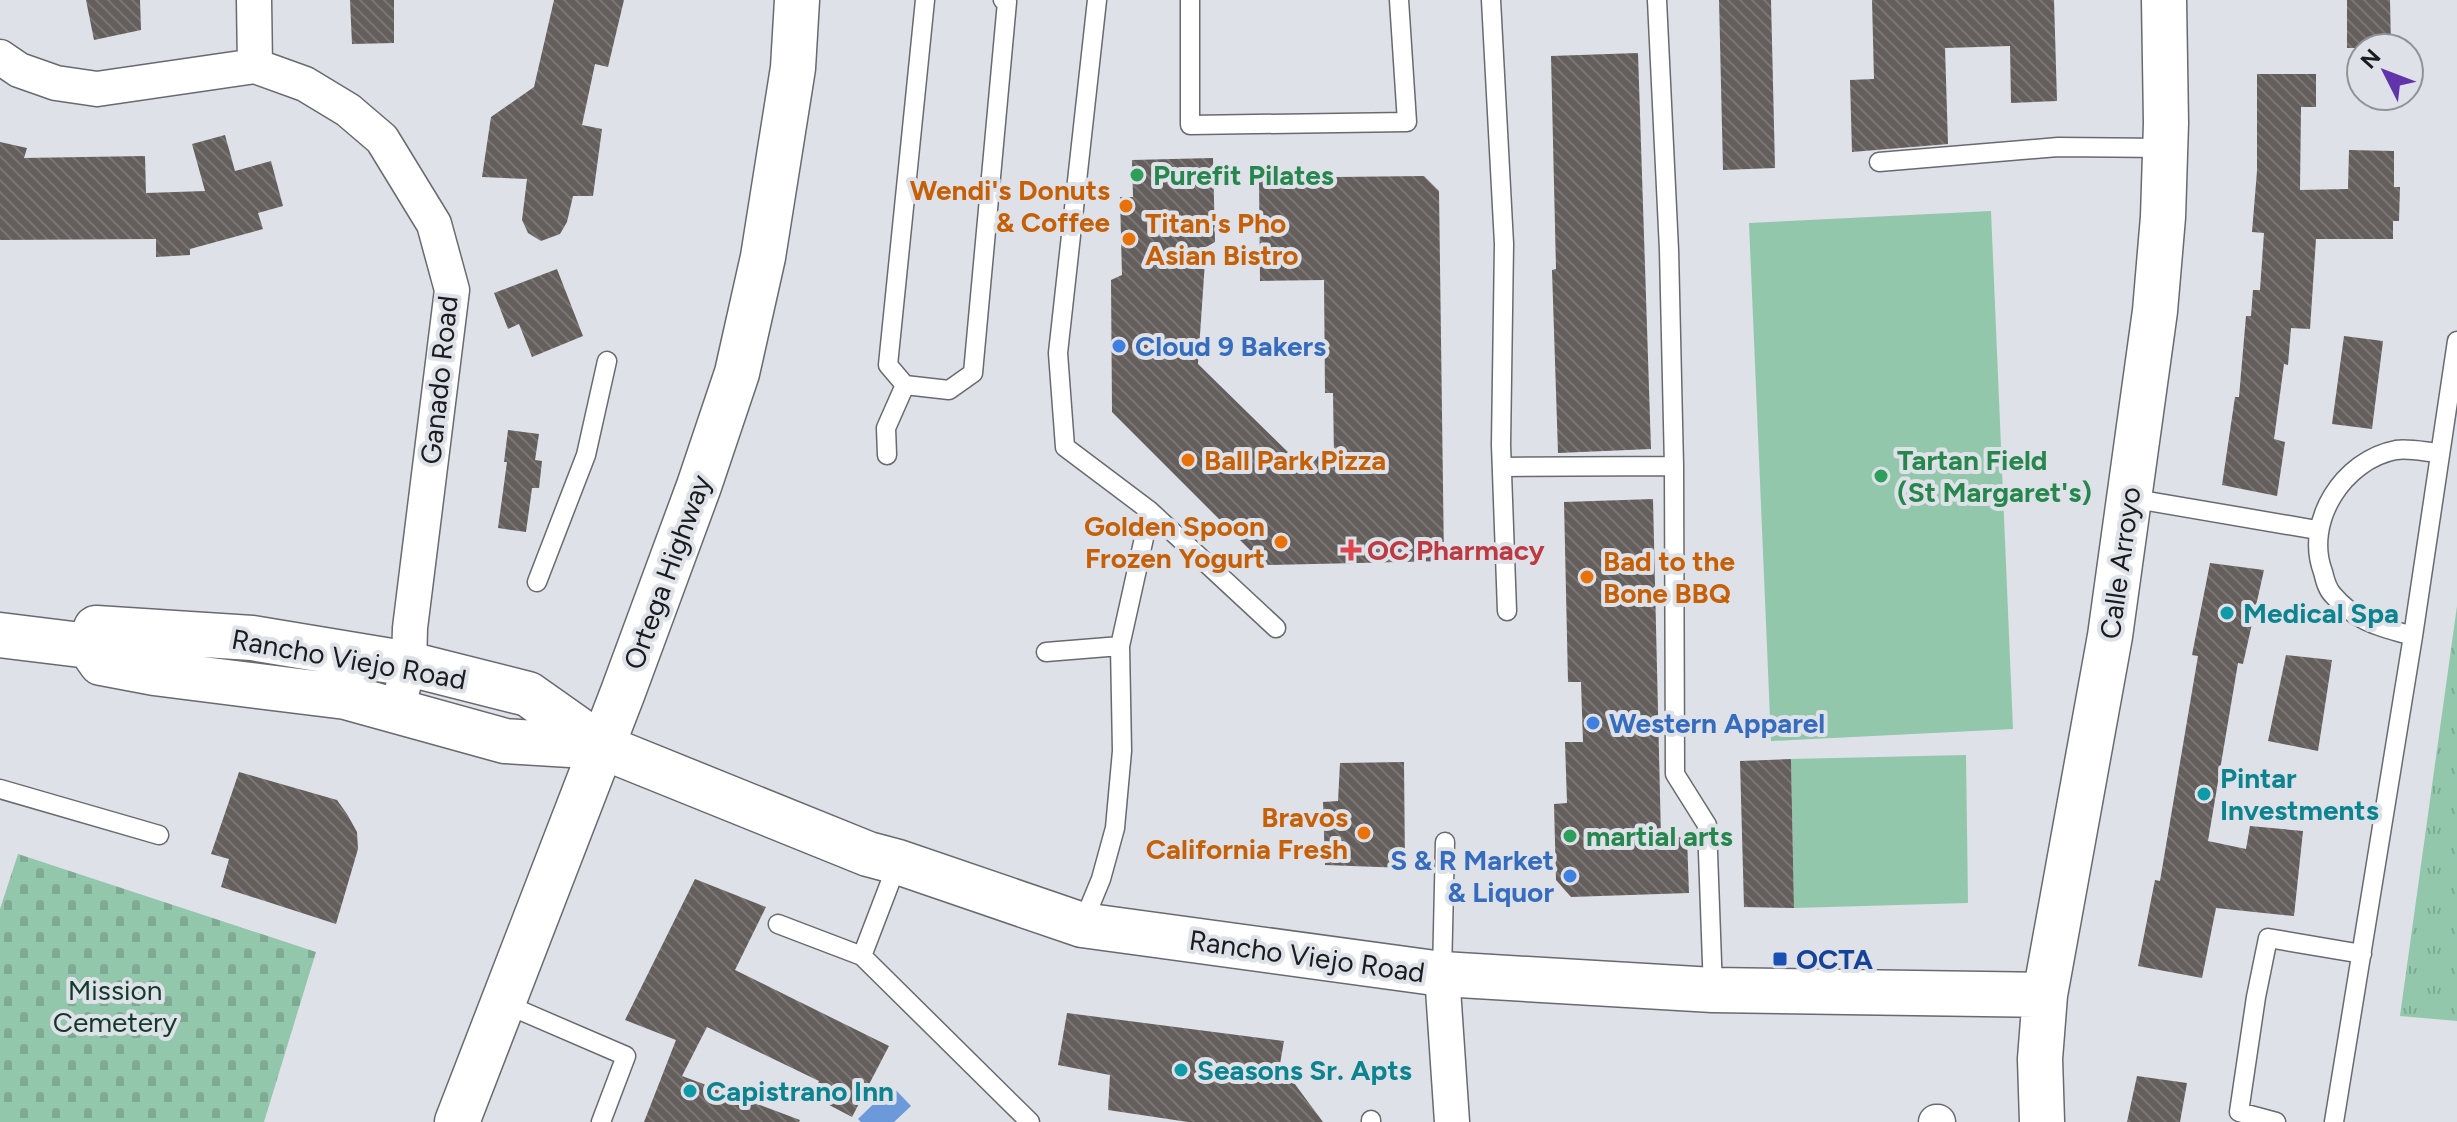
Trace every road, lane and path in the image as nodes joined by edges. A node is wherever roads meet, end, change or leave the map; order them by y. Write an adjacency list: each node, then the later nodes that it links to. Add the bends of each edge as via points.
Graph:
1 (254, 0): 12 (street)
2 (797, 0): 35 (main road, Ortega Highway, via 793,68 763,257 737,373)
3 (925, 0): 17 (lane, via 888,365)
4 (1003, 0): 17 (lane, via 1007,2 973,373 949,390)
5 (1097, 0): 23 (lane, via 1058,353 1065,447)
6 (1190, 0): 7 (lane, via 1190,125 1407,122)
7 (1399, 0)
8 (1491, 0): 21 (lane, via 1504,244)
9 (1657, 0): 20 (lane)
10 (2164, 0): 13 (main road, Calle Arroyo)
11 (0, 57): 12 (street, Ganado Road, via 56,83 97,89)
12 (255, 66): 33 (street, Ganado Road, via 305,84 382,139 434,224 452,290)
13 (2165, 148): 14 (lane, via 2058,147); 22 (main road, Calle Arroyo, via 2155,311)
14 (1879, 162)
15 (2457, 341): 18 (lane)
16 (607, 361): 25 (lane, via 586,455)
17 (905, 385): 19 (lane, via 886,428)
18 (2439, 453): 24 (lane, via 2397,450 2370,460 2332,495); 29 (lane)
19 (887, 455)
20 (1674, 466): 21 (lane); 45 (lane, via 1675,774 1707,825)
21 (1502, 467): 26 (lane)
22 (2130, 498): 24 (lane); 46 (main road, Calle Arroyo)
23 (1150, 511): 27 (lane); 31 (lane)
24 (2317, 530): 29 (lane, via 2320,565 2330,592 2371,625)
25 (537, 582)
26 (1507, 611)
27 (1276, 628)
28 (0, 635): 30 (main road, Rancho Viejo Road)
29 (2413, 636): 42 (lane)
30 (89, 646): 33 (main road, Rancho Viejo Road, via 96,628 252,638); 34 (main road, Rancho Viejo Road, via 101,663 346,697)
31 (1120, 646): 32 (lane); 41 (lane, via 1122,751 1115,828)
32 (1046, 652)
33 (409, 664): 34 (street, Ganado Road); 35 (main road, Rancho Viejo Road, via 528,694)
34 (397, 710): 35 (main road, Rancho Viejo Road, via 505,741)
35 (603, 747): 39 (main road, Rancho Viejo Road); 47 (main road, Ortega Highway)
36 (0, 789): 37 (lane)
37 (159, 835)
38 (1445, 842): 44 (lane)
39 (898, 862): 41 (main road, Rancho Viejo Road); 43 (lane)
40 (778, 924): 43 (lane)
41 (1082, 925): 44 (main road, Rancho Viejo Road)
42 (2362, 954): 53 (lane, via 2268,938 2239,1112); 54 (lane)
43 (862, 956): 50 (lane)
44 (1442, 974): 45 (main road, Rancho Viejo Road); 51 (street)
45 (1713, 990): 46 (main road, Rancho Viejo Road)
46 (2045, 995): 52 (main road, Calle Arroyo)
47 (503, 1003): 48 (main road, Ortega Highway); 49 (lane, via 626,1056)
48 (457, 1122)
49 (601, 1122)
50 (1030, 1122)
51 (1452, 1122)
52 (2042, 1122)
53 (2276, 1122)
54 (2334, 1122)

